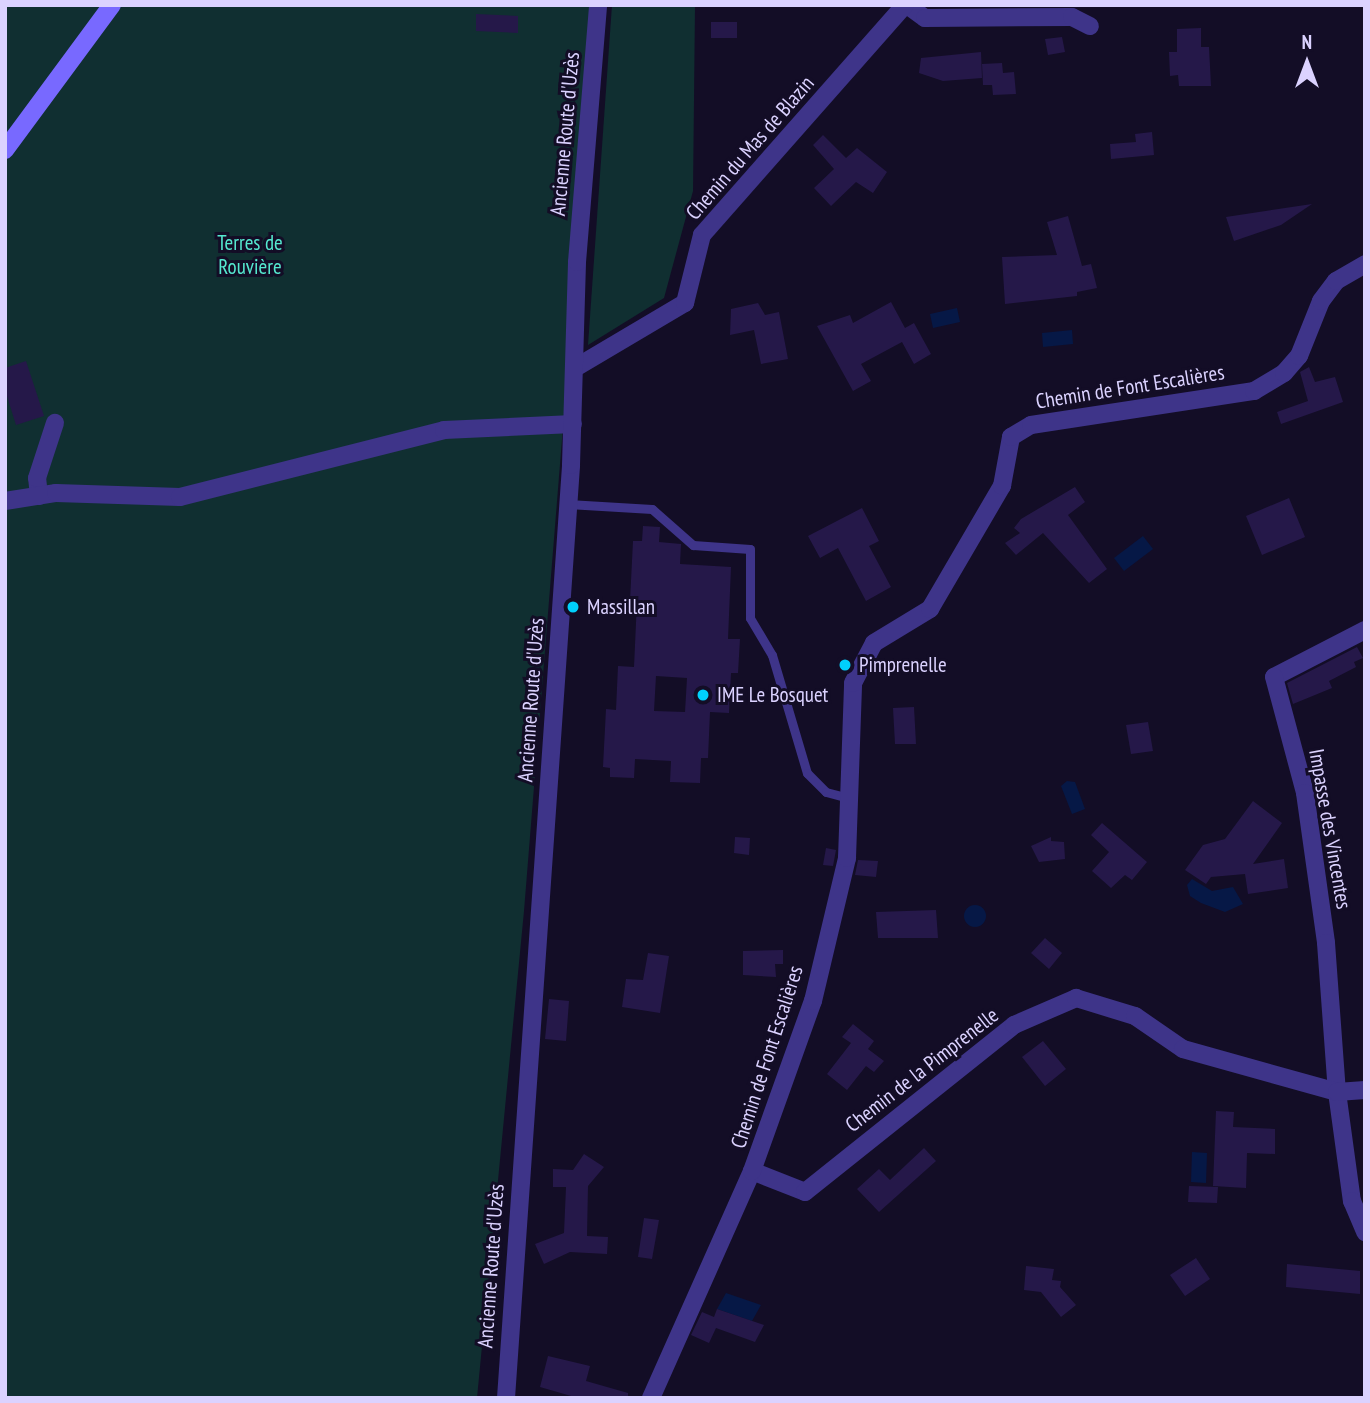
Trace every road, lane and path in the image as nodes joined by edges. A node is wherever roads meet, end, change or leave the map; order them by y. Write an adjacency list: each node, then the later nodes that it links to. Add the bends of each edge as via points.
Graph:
1 (112, 5): 5 (main road)
2 (598, 5): 7 (street, Ancienne Route d'Uzès, via 578,262)
3 (906, 5): 4 (street, via 925,18 1072,17); 7 (street, Chemin du Mas de Blazin, via 702,235 685,303)
4 (1090, 26)
5 (5, 150)
6 (1365, 264): 14 (street, Chemin de Font Escalières, via 1336,281 1321,301 1299,356 1284,373 1254,391 1031,425 1012,438 1002,486 930,609 874,643 853,683)
7 (575, 368): 9 (street, Ancienne Route d'Uzès)
8 (55, 423): 10 (street, via 37,478)
9 (573, 424): 10 (street, via 444,430 180,497); 12 (street, Ancienne Route d'Uzès)
10 (39, 496): 11 (street)
11 (5, 501)
12 (568, 504): 14 (lane, via 652,509 693,545 750,549 750,618 772,655 807,774 826,792); 19 (street, Ancienne Route d'Uzès)
13 (1365, 630): 16 (street, Impasse des Vincentes, via 1274,677 1305,793 1326,943)
14 (849, 798): 17 (street, Chemin de Font Escalières, via 847,858 813,1001)
15 (1365, 1090): 16 (street, Chemin de la Pimprenelle)
16 (1337, 1092): 17 (street, Chemin de la Pimprenelle, via 1183,1049 1135,1016 1076,998 1014,1026 805,1192); 18 (street, via 1352,1200)
17 (752, 1171): 20 (street, Chemin de Font Escalières)
18 (1365, 1232)
19 (506, 1398)
20 (650, 1398)

